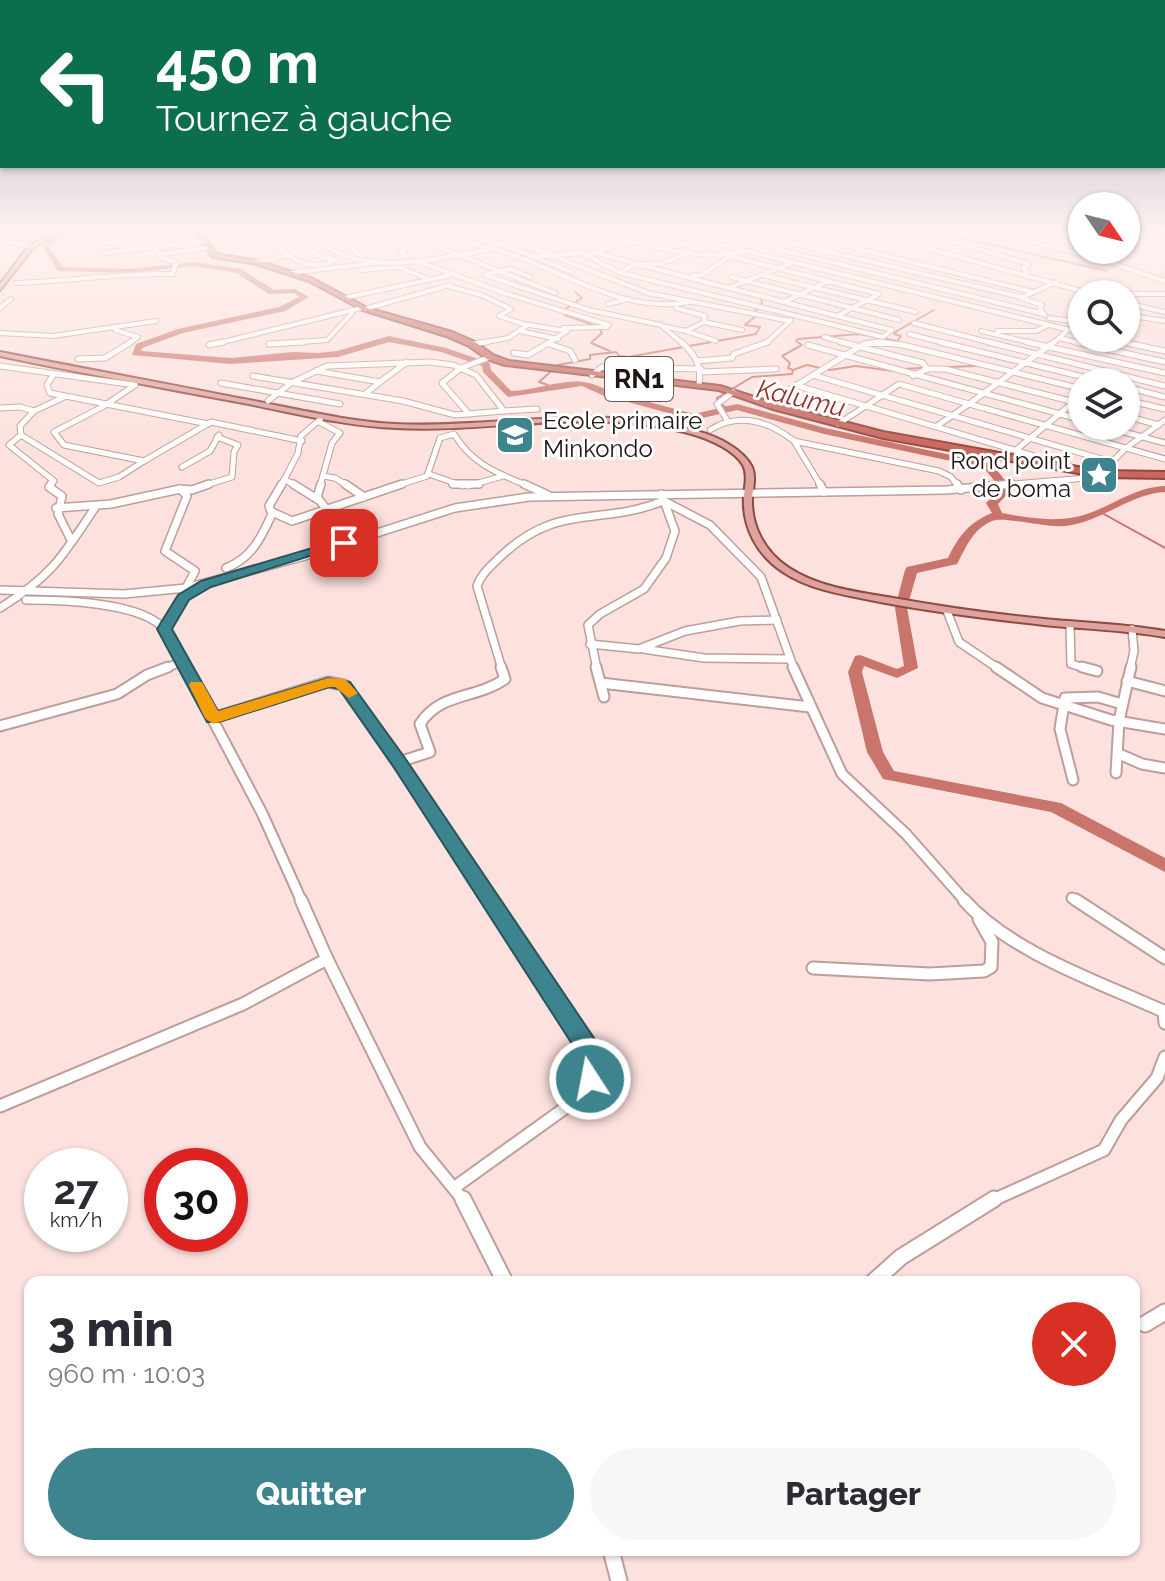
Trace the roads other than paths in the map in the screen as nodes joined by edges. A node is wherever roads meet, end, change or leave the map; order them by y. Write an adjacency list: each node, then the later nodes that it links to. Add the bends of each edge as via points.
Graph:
1 (356, 305): 22 (highway, RN1)
2 (379, 305): 22 (street)
3 (505, 305): 38 (street, via 511,309 499,316)
4 (543, 305): 42 (street, via 609,325)
5 (572, 305): 39 (street)
6 (661, 305): 19 (street)
7 (683, 305): 19 (street)
8 (703, 305): 30 (street)
9 (747, 305): 30 (street)
10 (792, 305): 20 (street)
11 (839, 305): 21 (street)
12 (859, 305): 21 (street)
13 (883, 305): 24 (street)
14 (915, 305): 24 (street)
15 (971, 305): 31 (street)
16 (994, 305): 31 (street)
17 (1041, 305): 31 (street)
18 (1140, 306): 26 (street)
19 (676, 308): 36 (street, via 705,316)
20 (802, 308): 27 (street); 30 (street)
21 (852, 308): 27 (street); 28 (street)
22 (363, 309): 23 (street); 57 (highway, RN1)
23 (351, 310): 56 (street, via 327,340); 59 (street)
24 (905, 310): 25 (street)
25 (916, 312)
26 (1165, 312)
27 (837, 316): 40 (street)
28 (885, 316): 32 (street); 40 (street)
29 (1140, 317): 35 (street)
30 (792, 319): 40 (street, via 882,337 892,331); 76 (street, via 762,347 732,358)
31 (1047, 319): 34 (street); 44 (street); 47 (street, via 1036,331)
32 (899, 320)
33 (156, 321): 41 (street)
34 (1068, 321)
35 (1165, 321)
36 (704, 322): 43 (street); 46 (street)
37 (914, 323): 51 (street)
38 (528, 325): 42 (street); 45 (street)
39 (661, 325): 46 (street); 76 (street)
40 (878, 326)
41 (112, 329): 48 (street, via 41,337); 67 (street, via 138,337 113,357 78,359)
42 (559, 329): 53 (street, via 567,331)
43 (742, 330)
44 (1068, 330): 52 (street)
45 (520, 331): 53 (street); 57 (street)
46 (686, 331): 54 (street)
47 (981, 331): 51 (street); 62 (street)
48 (0, 333)
49 (909, 334): 61 (street)
50 (824, 337): 65 (street)
51 (969, 337): 61 (street); 71 (street)
52 (1059, 338): 62 (street); 72 (street)
53 (558, 339): 58 (street)
54 (716, 341)
55 (1165, 343): 66 (street)
56 (269, 344)
57 (472, 344): 73 (highway, RN1)
58 (549, 344): 68 (street, via 528,355); 75 (street, via 570,351)
59 (209, 345)
60 (808, 345): 74 (street)
61 (956, 346): 70 (street); 79 (street)
62 (1050, 346): 71 (street); 80 (street)
63 (1140, 346): 64 (street)
64 (1145, 347): 66 (street); 72 (street)
65 (862, 348): 70 (street, via 878,342); 74 (street); 82 (street)
66 (1162, 350)
67 (90, 351)
68 (514, 353)
69 (0, 354): 137 (main road)
70 (943, 355): 89 (street)
71 (1039, 355): 79 (street); 84 (street)
72 (1134, 355): 78 (street); 80 (street)
73 (490, 357): 83 (street); 93 (highway, RN1)
74 (849, 357): 94 (street); 96 (street)
75 (575, 360)
76 (698, 361): 87 (street)
77 (407, 362): 83 (street); 88 (street, via 340,364); 99 (street)
78 (1165, 362)
79 (1027, 364): 89 (street); 91 (street)
80 (1124, 364): 85 (street); 90 (street)
81 (0, 366): 92 (street)
82 (927, 367): 94 (street); 97 (street)
83 (461, 368): 131 (street, via 482,380); 132 (street, via 442,383)
84 (1093, 368)
85 (1120, 368)
86 (776, 369): 87 (street)
87 (701, 370): 93 (street, via 602,367); 104 (street)
88 (315, 371): 99 (street); 101 (street)
89 (1015, 372): 102 (street); 105 (street)
90 (1165, 373)
91 (1068, 374)
92 (53, 375): 116 (street, via 48,392); 120 (street, via 135,385)
93 (592, 375): 104 (highway, RN1)
94 (915, 375): 103 (street); 107 (street)
95 (253, 376): 101 (street)
96 (816, 376): 106 (street); 115 (street)
97 (972, 376): 102 (street); 107 (street)
98 (1140, 380): 108 (street)
99 (380, 382): 114 (street)
100 (221, 383): 113 (street)
101 (291, 383): 113 (street); 114 (street)
102 (1000, 383): 111 (street); 119 (street)
103 (899, 384): 115 (street); 124 (street)
104 (699, 385): 109 (highway, RN1)
105 (1068, 385)
106 (798, 386): 123 (street); 125 (street)
107 (958, 386): 111 (street)
108 (1165, 386)
109 (729, 391): 123 (highway, RN1); 133 (street, via 719,401)
110 (1140, 391): 112 (street)
111 (984, 393): 124 (street); 134 (street)
112 (1149, 393): 117 (street); 129 (street)
113 (276, 394): 118 (street); 122 (street)
114 (365, 394): 132 (street)
115 (879, 395): 125 (street); 136 (street)
116 (64, 397): 120 (street); 130 (street)
117 (1165, 397)
118 (268, 401)
119 (1068, 401)
120 (108, 403): 140 (street); 154 (street, via 54,432 63,445)
121 (1140, 403): 129 (street)
122 (340, 404)
123 (766, 404): 141 (highway, RN1)
124 (969, 404): 136 (street); 142 (street)
125 (866, 406): 141 (street); 143 (street)
126 (1068, 406): 134 (street)
127 (0, 408): 130 (street)
128 (537, 409): 131 (street)
129 (1163, 409)
130 (34, 411): 146 (street, via 22,422)
131 (504, 411): 132 (street)
132 (469, 414)
133 (723, 414): 145 (street); 151 (street)
134 (1059, 414): 135 (street); 142 (street)
135 (1068, 416)
136 (951, 417): 143 (street); 149 (street)
137 (321, 418): 150 (street); 165 (street, via 340,433); 171 (main road, via 391,426 554,418 664,425 730,449 748,467)
138 (1140, 418): 139 (street)
139 (1162, 422): 148 (street)
140 (208, 424): 144 (street); 158 (street)
141 (838, 424): 160 (highway, RN1)
142 (1045, 425): 149 (street); 153 (street)
143 (937, 426): 155 (street)
144 (233, 427): 147 (street); 150 (street)
145 (710, 430)
146 (21, 435): 157 (street); 177 (street, via 9,445 54,481 50,489 63,497)
147 (217, 437): 161 (street, via 210,451); 169 (street, via 238,445 232,477)
148 (1141, 437): 152 (street); 153 (street)
149 (1028, 440): 155 (street); 159 (street)
150 (302, 441): 167 (street)
151 (794, 441): 168 (street, via 939,471); 170 (street)
152 (1165, 443)
153 (1126, 448): 156 (street); 159 (street)
154 (80, 449): 157 (street); 158 (street)
155 (1016, 450): 160 (street, via 1044,459)
156 (1163, 456)
157 (63, 460): 158 (street, via 99,483)
158 (144, 461)
159 (1112, 462): 163 (street)
160 (1045, 464): 163 (highway, RN1)
161 (182, 467)
162 (429, 474): 166 (street, via 460,489); 166 (street, via 440,438 454,434 466,454); 173 (street)
163 (1092, 474): 164 (highway, RN1); 168 (street)
164 (1165, 475)
165 (323, 476): 173 (street); 174 (street)
166 (503, 476): 172 (street)
167 (284, 479): 174 (street); 179 (street, via 269,506)
168 (961, 490): 170 (street)
169 (187, 491): 176 (street); 183 (street, via 165,548 196,571)
170 (824, 492): 171 (street)
171 (749, 493): 175 (street); 187 (main road, via 756,538 785,571 841,591)
172 (550, 496): 175 (street); 182 (street, via 455,508)
173 (364, 497): 178 (street)
174 (317, 499): 178 (street)
175 (662, 499): 188 (street, via 710,525 746,561 767,586); 193 (street, via 675,518 665,563 644,590 589,623); 210 (street, via 643,509 539,527 480,577 477,586 505,679 425,714 420,724 430,752)
176 (96, 506): 177 (street); 180 (street)
177 (56, 508): 180 (street)
178 (327, 510): 179 (street, via 290,522)
179 (272, 512): 181 (street, via 261,541 247,558)
180 (71, 540): 185 (street, via 57,565)
181 (226, 568)
182 (206, 584): 183 (street); 190 (street, via 183,598)
183 (186, 588): 185 (street)
184 (0, 590): 185 (street)
185 (26, 595): 186 (street); 190 (street, via 137,613)
186 (2, 607)
187 (947, 611): 189 (main road); 203 (street, via 959,642 1037,696)
188 (777, 620): 194 (street, via 685,631); 195 (street)
189 (1070, 625): 191 (main road); 197 (street, via 1071,664)
190 (165, 629): 196 (street)
191 (1132, 629): 192 (main road); 198 (street, via 1134,650)
192 (1165, 634)
193 (590, 644): 194 (street); 199 (street)
194 (639, 649): 195 (street, via 704,658)
195 (790, 659): 204 (street)
196 (184, 661): 205 (street); 207 (street, via 117,694)
197 (1097, 671)
198 (1127, 681): 200 (street); 202 (street)
199 (601, 683): 201 (street); 204 (street)
200 (1165, 691)
201 (604, 697)
202 (1122, 704): 203 (street, via 1068,696); 206 (street)
203 (1061, 706): 206 (street); 213 (street, via 1060,742)
204 (810, 707): 215 (street, via 848,781 906,834)
205 (213, 718): 210 (street, via 339,683); 217 (street)
206 (1119, 721): 208 (street); 209 (street)
207 (0, 726)
208 (1165, 729)
209 (1119, 754): 211 (street); 212 (street)
210 (399, 762): 222 (street, via 589,1052 589,1084 579,1098)
211 (1165, 768)
212 (1116, 773)
213 (1073, 780)
214 (1072, 898): 216 (street)
215 (973, 910): 218 (street, via 995,953 984,971); 219 (street, via 1027,948)
216 (1165, 958)
217 (327, 959): 221 (street, via 243,1004); 222 (street, via 420,1147)
218 (813, 968)
219 (1165, 1015)
220 (1165, 1057): 224 (street, via 1157,1078 1121,1120 1104,1150 998,1196)
221 (0, 1106)
222 (455, 1187): 223 (street)
223 (502, 1276)
224 (880, 1276)
225 (1165, 1312): 226 (street)
226 (1145, 1324)
227 (613, 1556): 228 (street)
228 (619, 1581)

